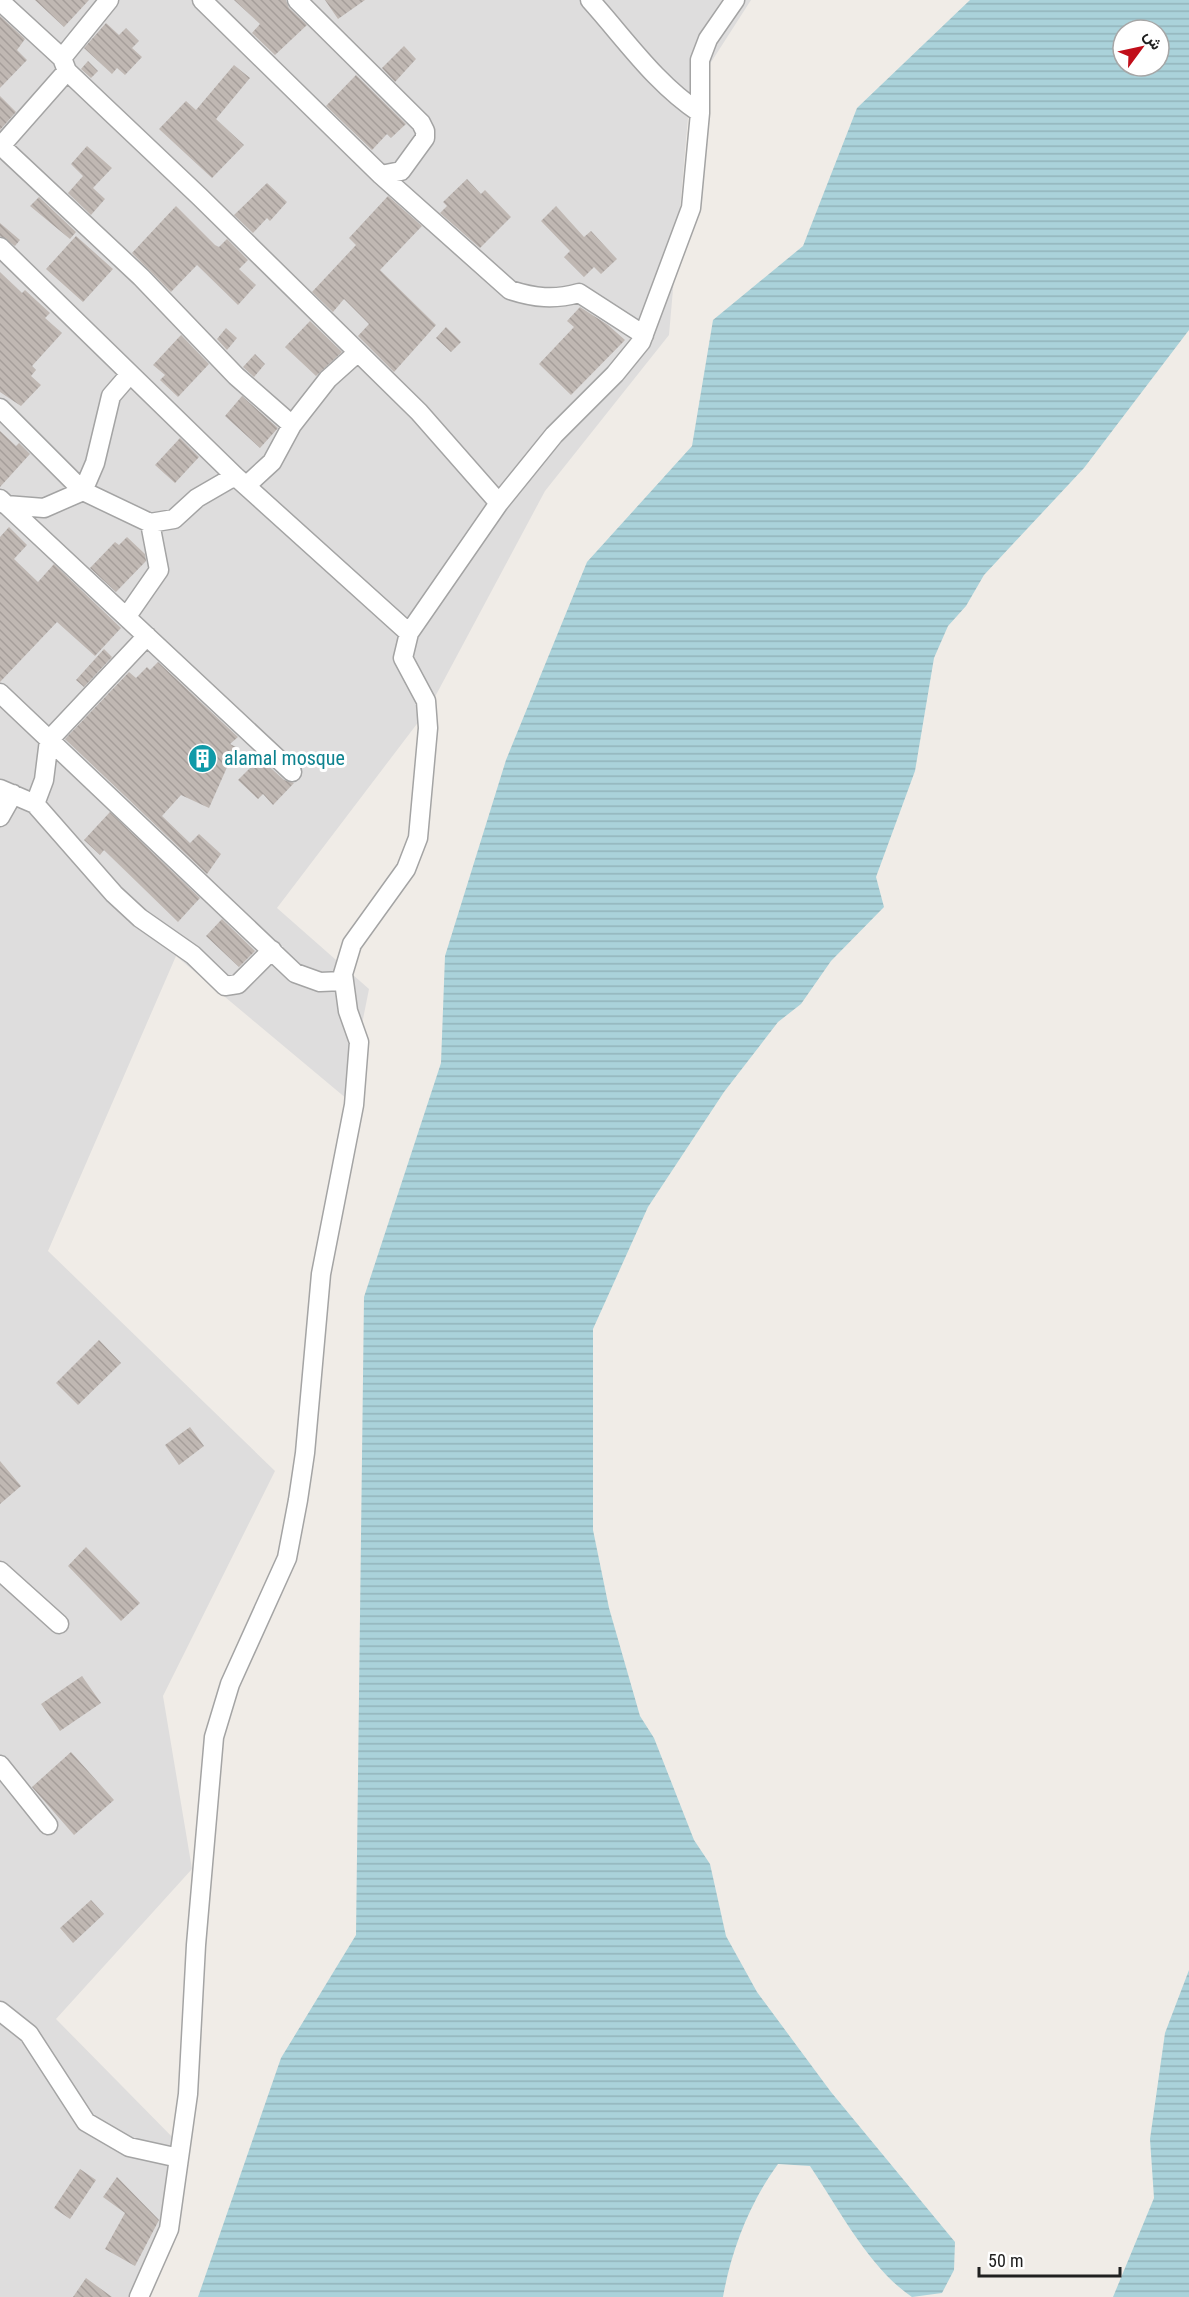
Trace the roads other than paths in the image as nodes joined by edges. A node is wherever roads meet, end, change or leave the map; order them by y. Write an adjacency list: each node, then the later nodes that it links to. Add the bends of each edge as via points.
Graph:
1 (109, 0): 7 (street)
2 (202, 0): 10 (street)
3 (297, 0): 10 (street, via 425,131 425,138 401,171)
4 (590, 0): 8 (street, via 637,57 679,99)
5 (735, 0): 8 (street, via 708,39 700,60)
6 (0, 1): 7 (street)
7 (65, 65): 9 (street); 13 (street)
8 (700, 113): 12 (street, via 691,208)
9 (0, 146): 16 (street)
10 (381, 175): 12 (street, via 510,290 558,299 579,293)
11 (0, 247): 14 (street)
12 (644, 334): 20 (street, via 615,374 554,435)
13 (357, 353): 16 (street, via 328,380); 20 (street, via 419,412)
14 (130, 374): 17 (street); 18 (street, via 111,396 95,463)
15 (0, 408): 18 (street)
16 (292, 425): 17 (street, via 272,462)
17 (241, 481): 21 (street, via 197,498 174,519); 23 (street)
18 (83, 490): 19 (street, via 44,508); 21 (street)
19 (3, 502): 22 (street)
20 (499, 503): 23 (street)
21 (150, 523): 22 (street, via 159,570)
22 (127, 616): 24 (street)
23 (409, 633): 32 (street, via 403,658 426,701 428,728 418,838 406,869 352,944)
24 (147, 636): 26 (street); 27 (street)
25 (0, 693): 26 (street)
26 (49, 740): 29 (street, via 44,780); 31 (street)
27 (292, 772)
28 (7, 792): 29 (street); 30 (street)
29 (35, 804): 31 (street, via 114,894 140,918 194,955 225,986 238,984)
30 (0, 817)
31 (272, 950): 32 (street, via 295,973 320,982)
32 (344, 981): 38 (street, via 348,1011 359,1042 354,1105 321,1274 305,1453 287,1558 230,1684 214,1737 188,2094)
33 (0, 1570): 34 (street)
34 (59, 1624)
35 (0, 1765): 36 (street)
36 (48, 1825)
37 (0, 2010): 38 (street, via 28,2034 86,2122 129,2147)
38 (179, 2158): 39 (street, via 169,2229)
39 (139, 2297)

